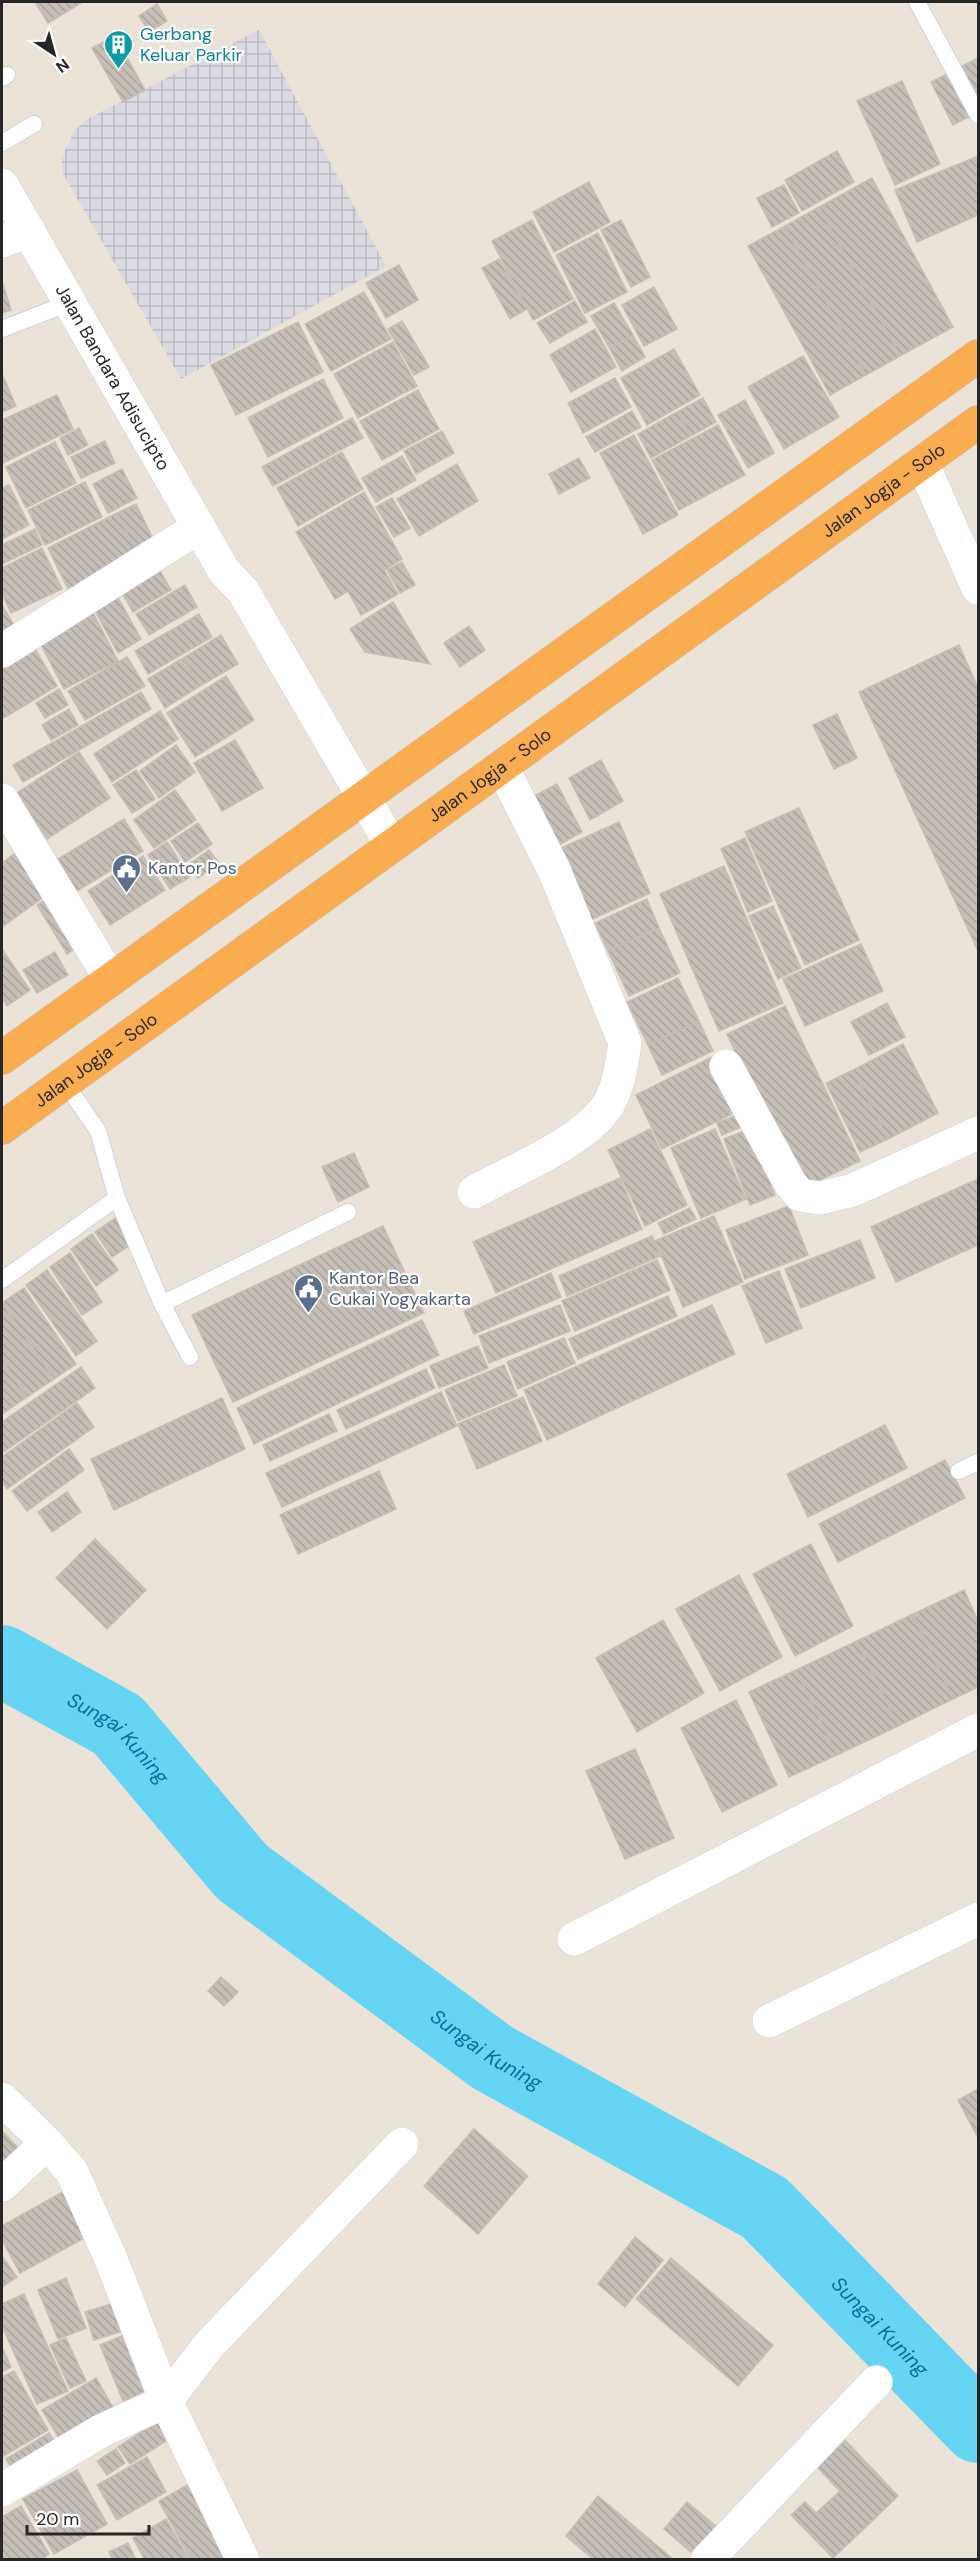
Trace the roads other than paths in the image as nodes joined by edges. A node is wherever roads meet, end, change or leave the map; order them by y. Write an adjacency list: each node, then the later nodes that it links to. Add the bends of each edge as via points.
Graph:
1 (917, 2): 2 (lane)
2 (978, 116)
3 (34, 124): 4 (lane)
4 (2, 143)
5 (2, 185): 6 (street, Jalan Bandara Adisucipto)
6 (15, 236): 7 (street, Jalan Bandara Adisucipto)
7 (69, 303): 8 (lane); 12 (street, Jalan Bandara Adisucipto)
8 (2, 329)
9 (978, 356): 16 (highway)
10 (978, 422): 11 (highway, Jalan Jogja - Solo)
11 (922, 463): 13 (street); 15 (highway, Jalan Jogja - Solo)
12 (199, 527): 14 (street); 16 (street, Jalan Bandara Adisucipto, via 225,571 243,591)
13 (978, 588)
14 (2, 651)
15 (502, 767): 18 (highway, Jalan Jogja - Solo); 25 (street, via 554,870 625,1043 608,1104 580,1135)
16 (358, 801): 18 (street, Jalan Bandara Adisucipto); 19 (highway)
17 (2, 803): 19 (street)
18 (386, 850): 22 (highway, Jalan Jogja - Solo)
19 (110, 978): 20 (highway)
20 (2, 1058)
21 (726, 1066): 24 (street, via 800,1195 820,1198 853,1191)
22 (65, 1083): 23 (highway, Jalan Jogja - Solo); 26 (lane, via 98,1131)
23 (2, 1128)
24 (978, 1133)
25 (474, 1192)
26 (117, 1198): 28 (lane); 29 (lane)
27 (348, 1212): 29 (lane)
28 (2, 1280)
29 (162, 1304): 30 (lane)
30 (189, 1357)
31 (978, 1462): 32 (lane)
32 (959, 1471)
33 (978, 1730): 35 (street)
34 (978, 1919): 36 (street)
35 (574, 1939)
36 (769, 2021)
37 (2, 2100): 38 (street)
38 (47, 2143): 40 (street); 42 (street, via 72,2172 88,2206)
39 (402, 2144): 42 (street, via 208,2345)
40 (2, 2185)
41 (876, 2382): 45 (street)
42 (166, 2401): 43 (street, via 101,2431); 44 (street)
43 (2, 2490)
44 (243, 2559)
45 (706, 2559)

